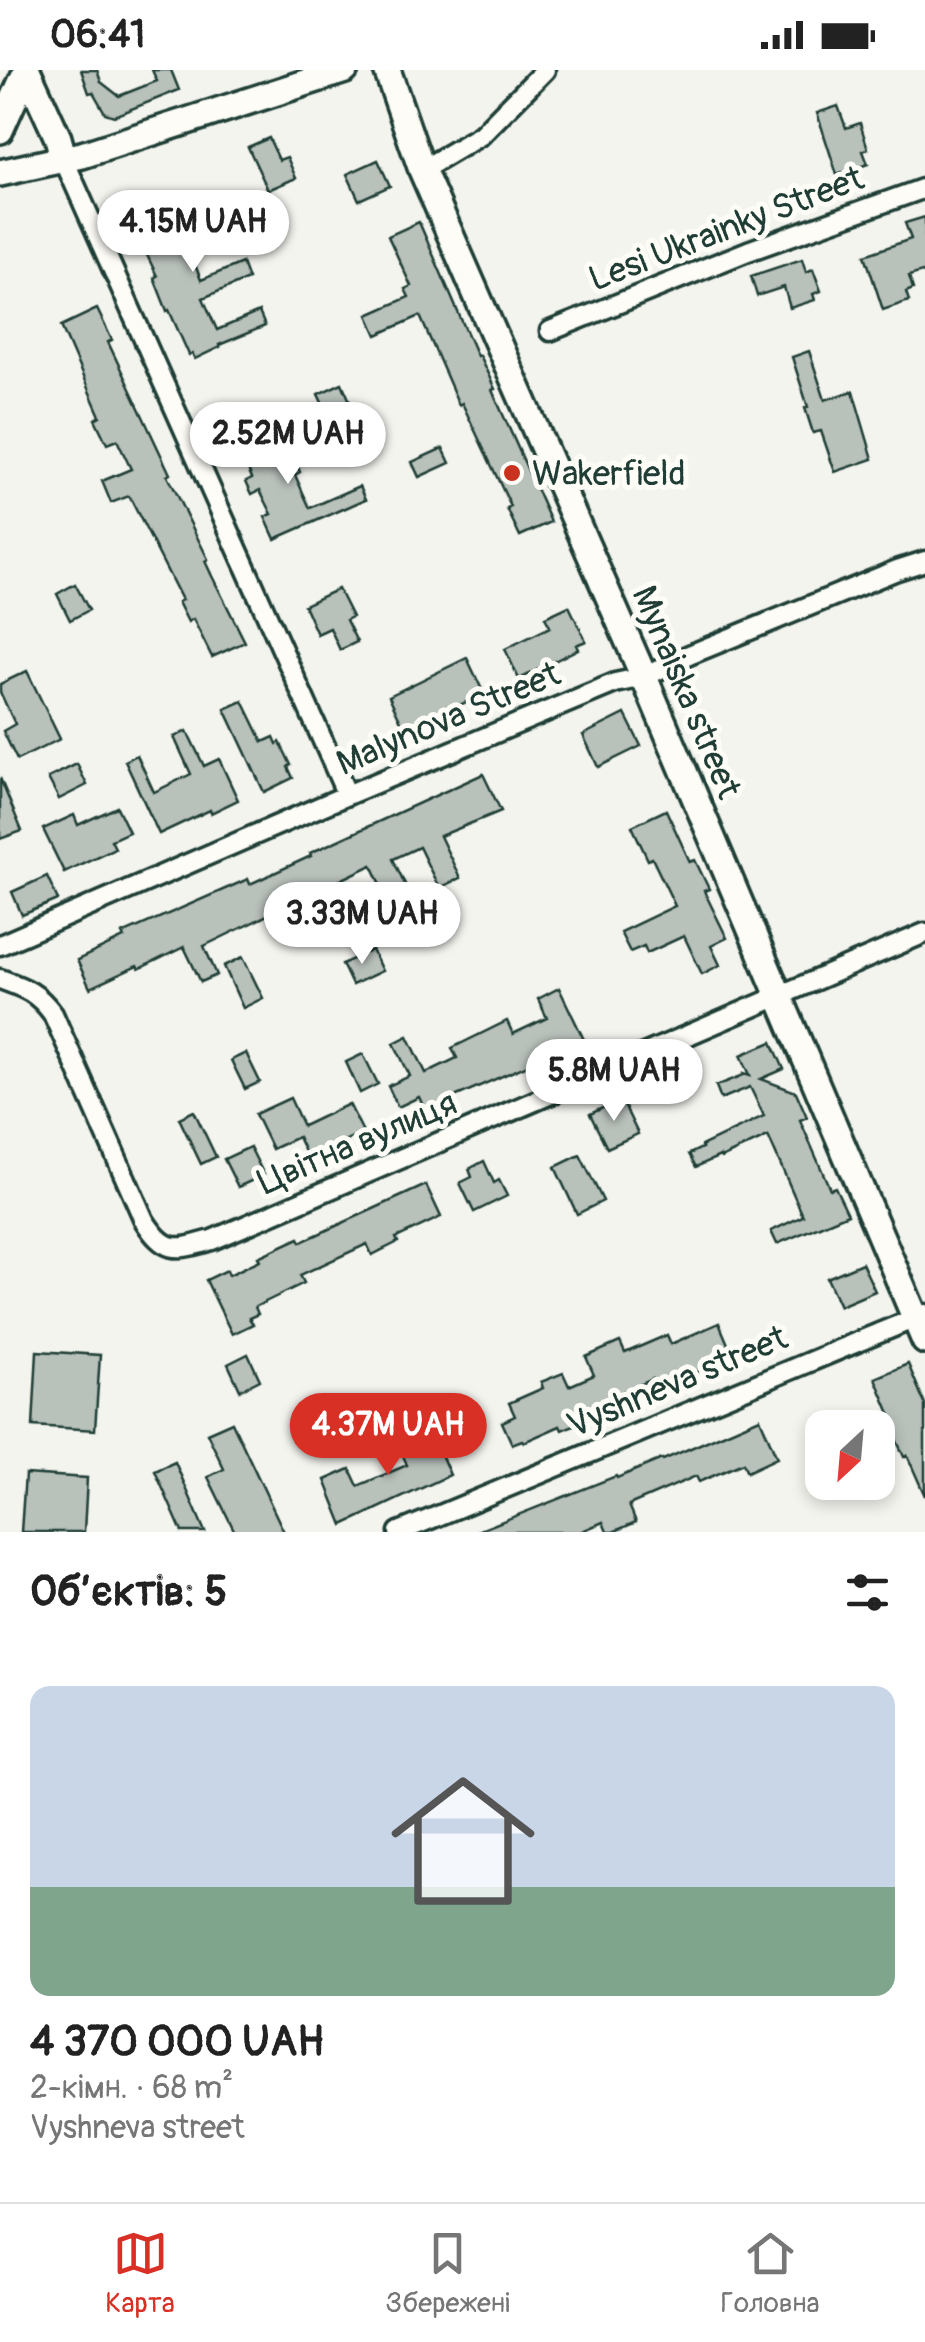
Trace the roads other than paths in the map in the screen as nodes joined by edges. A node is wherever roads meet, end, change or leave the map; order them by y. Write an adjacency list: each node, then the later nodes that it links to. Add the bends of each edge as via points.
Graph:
1 (27, 70): 5 (street); 6 (street)
2 (344, 70): 6 (street)
3 (387, 70): 7 (street, Mynaiska street)
4 (545, 70): 7 (street, via 481,135)
5 (0, 130)
6 (64, 160): 8 (street); 13 (street)
7 (422, 170): 12 (street, Mynaiska street)
8 (0, 173)
9 (925, 188): 10 (street, Lesi Ukrainky Street)
10 (550, 330)
11 (925, 561): 12 (street, Malynova Street)
12 (644, 676): 13 (street, Malynova Street); 17 (street, Mynaiska street)
13 (347, 795): 15 (street, Malynova Street)
14 (925, 933): 17 (street, Цвітна вулиця)
15 (0, 944)
16 (0, 979): 17 (street, Цвітна вулиця, via 42,998 53,1014 144,1220 156,1240 182,1248)
17 (777, 996): 18 (street, Mynaiska street)
18 (922, 1324): 19 (street, Vyshneva street)
19 (398, 1532)

